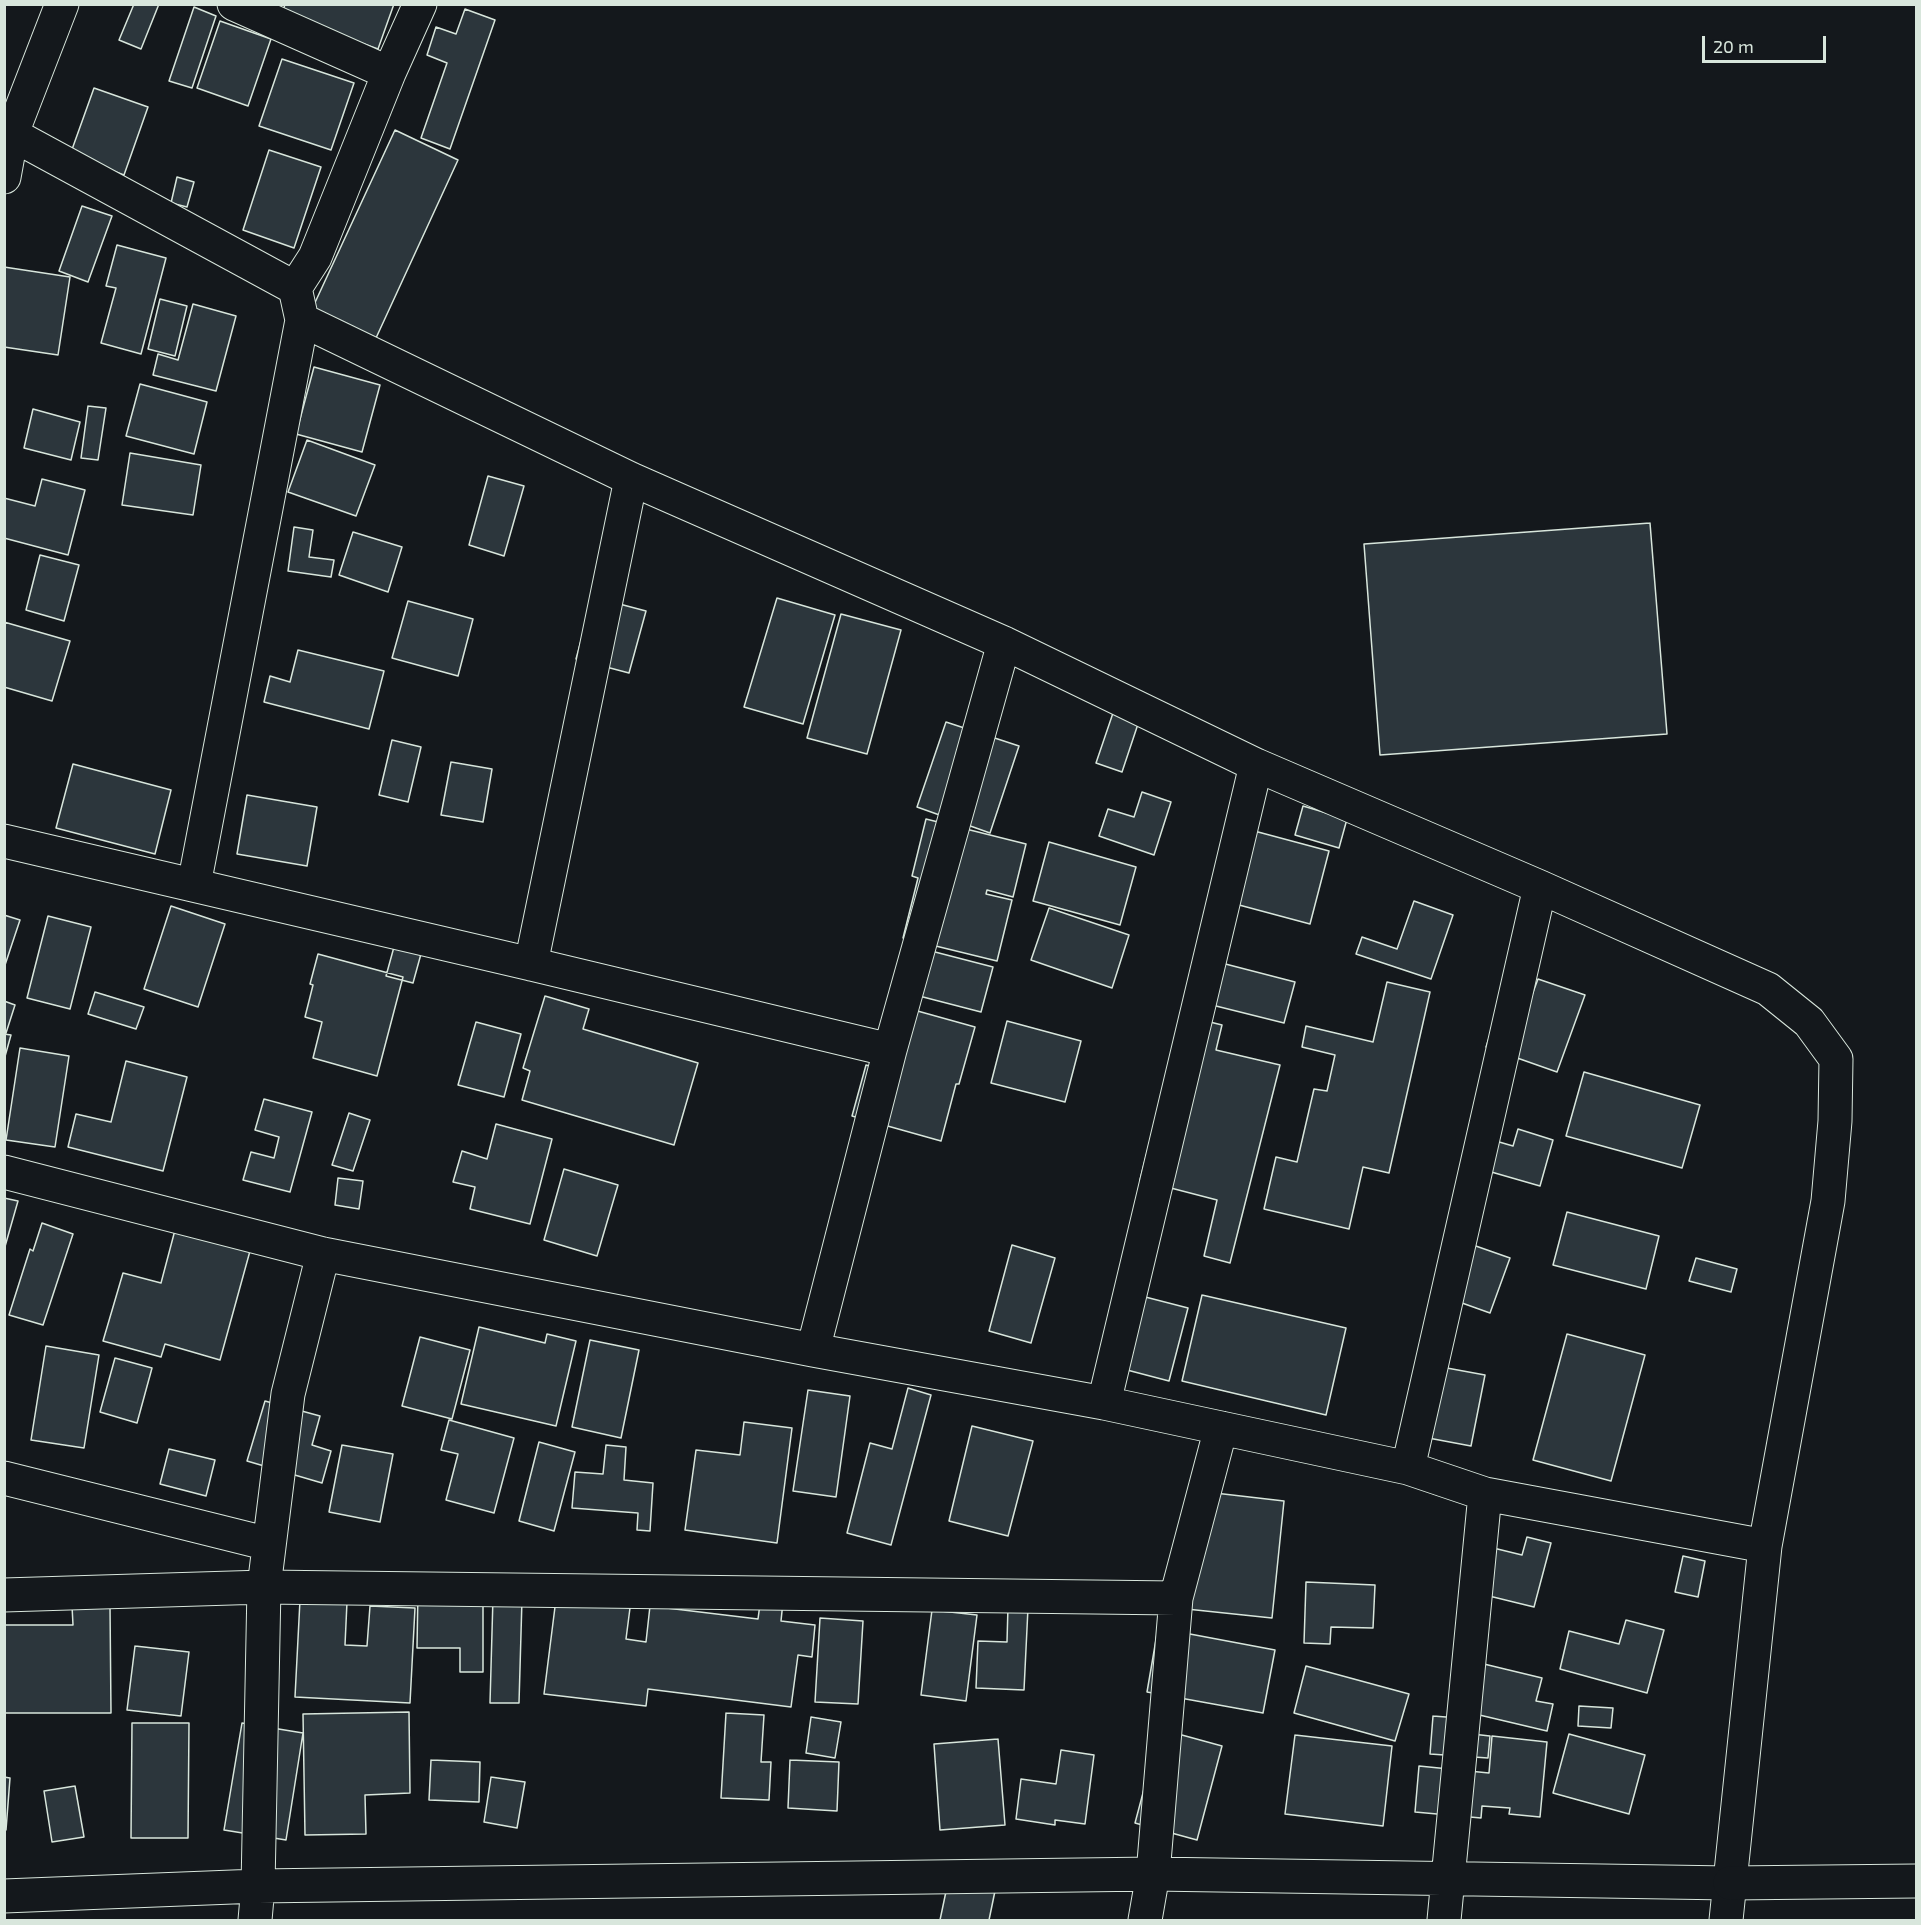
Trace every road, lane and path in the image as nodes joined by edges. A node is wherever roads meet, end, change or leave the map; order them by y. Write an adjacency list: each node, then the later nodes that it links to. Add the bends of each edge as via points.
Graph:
1 (62, 4): 5 (street)
2 (234, 4): 4 (street)
3 (420, 4): 4 (street)
4 (389, 73): 7 (street, via 315,257)
5 (8, 132): 6 (street); 7 (street)
6 (4, 177)
7 (295, 288): 8 (street)
8 (302, 320): 9 (street); 13 (street)
9 (631, 479): 10 (street); 15 (street)
10 (1004, 643): 11 (street); 16 (street)
11 (1256, 765): 14 (street); 20 (street)
12 (4, 841): 13 (street)
13 (194, 885): 15 (street)
14 (1540, 887): 22 (street); 26 (street, via 1768,989 1809,1022 1836,1059 1828,1201)
15 (531, 964): 16 (street)
16 (890, 1050): 19 (street)
17 (4, 1172): 18 (street)
18 (323, 1254): 19 (street); 25 (street, via 288,1394)
19 (813, 1350): 20 (street)
20 (1104, 1403): 21 (street)
21 (1221, 1428): 22 (street); 29 (street)
22 (1408, 1468): 24 (street)
23 (4, 1478): 25 (street)
24 (1485, 1494): 26 (street); 31 (street)
25 (269, 1544): 27 (street)
26 (1765, 1546): 33 (street)
27 (264, 1587): 28 (street); 29 (street); 34 (street)
28 (4, 1595)
29 (1176, 1598): 30 (street)
30 (1154, 1874): 31 (street); 34 (street); 37 (street)
31 (1448, 1878): 33 (street); 38 (street)
32 (1917, 1881): 33 (street)
33 (1730, 1883): 39 (street)
34 (258, 1886): 35 (street); 36 (street)
35 (4, 1896)
36 (255, 1920)
37 (1145, 1920)
38 (1444, 1920)
39 (1726, 1920)

